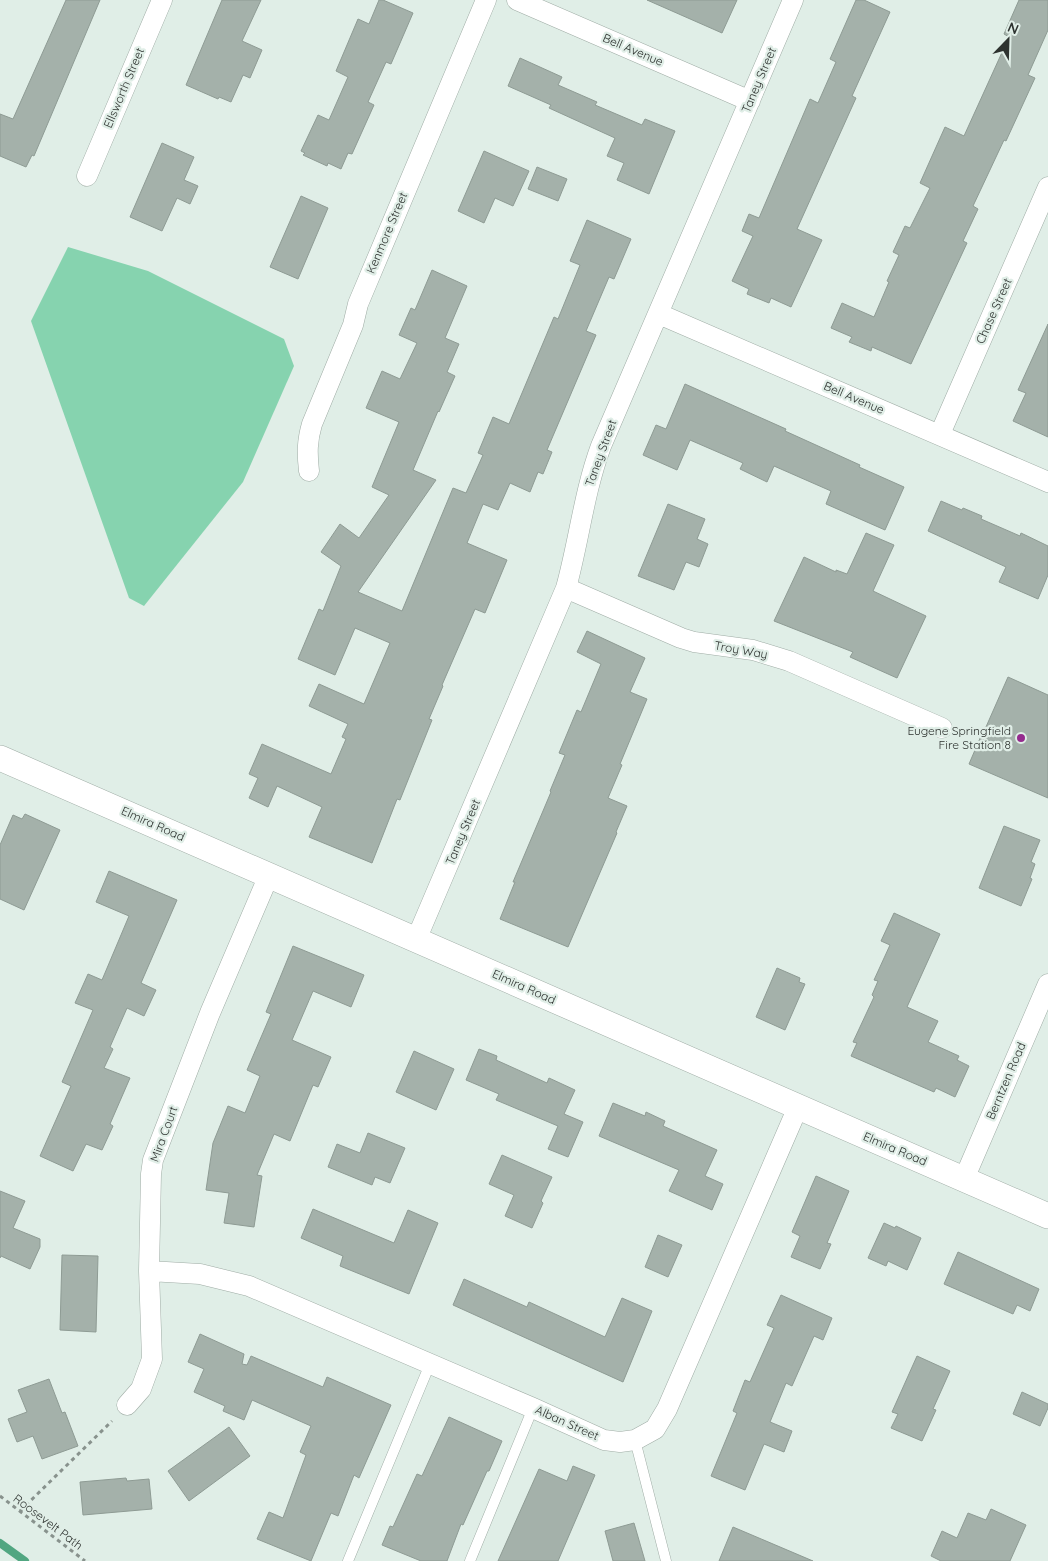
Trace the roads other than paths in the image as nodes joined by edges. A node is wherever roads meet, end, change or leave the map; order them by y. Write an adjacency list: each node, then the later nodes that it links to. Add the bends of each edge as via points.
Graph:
1 (162, 0): 6 (street, Ellsworth Street)
2 (486, 0): 10 (street, Kenmore Street, via 358,304 353,325 312,424 307,453)
3 (517, 0): 5 (street, Bell Avenue)
4 (793, 0): 5 (street, Taney Street)
5 (750, 101): 8 (street, Taney Street)
6 (87, 176)
7 (1048, 187): 9 (street, Chase Street)
8 (659, 314): 9 (street, Bell Avenue); 12 (street, Taney Street, via 594,466)
9 (940, 434): 11 (street, Bell Avenue)
10 (310, 471)
11 (1048, 482)
12 (566, 588): 13 (street, Troy Way, via 680,638 753,650 789,660); 16 (street, Taney Street)
13 (942, 728)
14 (0, 758): 15 (street, Elmira Road)
15 (268, 875): 16 (street, Elmira Road); 21 (street, Mira Court, via 157,1148 151,1174)
16 (416, 940): 18 (street, Elmira Road)
17 (1048, 984): 19 (street, Berntzen Road)
18 (798, 1107): 19 (street, Elmira Road); 25 (street, Alban Street, via 667,1409 655,1429)
19 (964, 1179): 20 (street, Elmira Road)
20 (1048, 1216)
21 (149, 1271): 22 (street, Alban Street, via 200,1274 249,1286); 23 (street, Mira Court, via 152,1359 141,1389)
22 (430, 1364): 24 (street, Alban Street); 26 (lane)
23 (127, 1405)
24 (533, 1408): 25 (street, Alban Street, via 604,1440); 27 (lane)
25 (635, 1440): 28 (lane)
26 (348, 1561)
27 (470, 1561)
28 (666, 1561)

